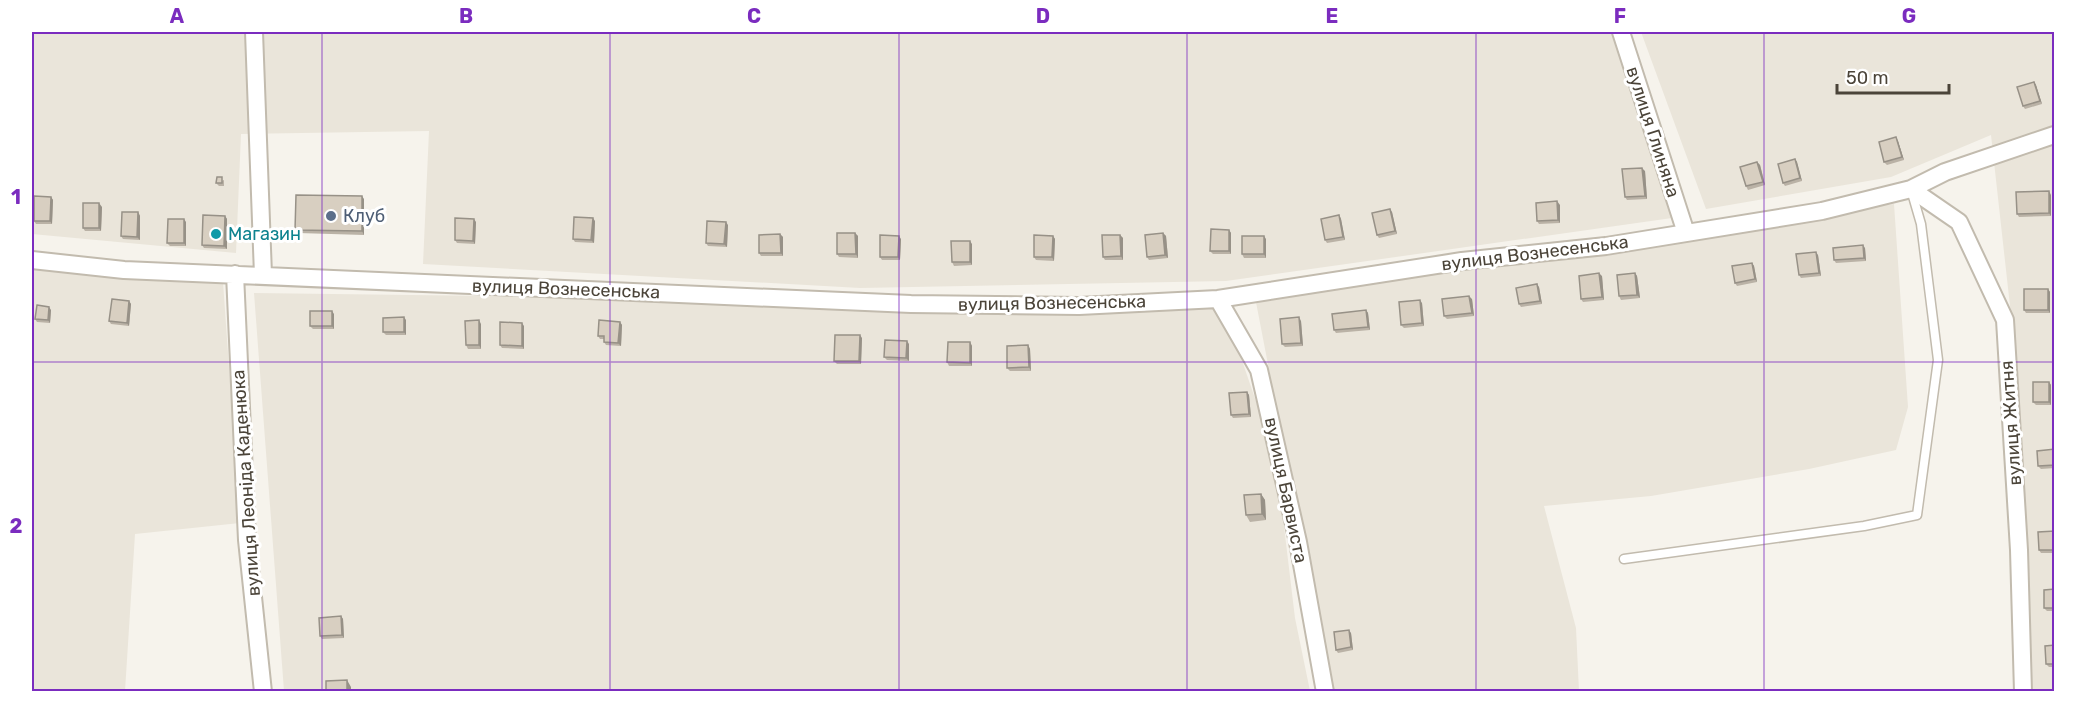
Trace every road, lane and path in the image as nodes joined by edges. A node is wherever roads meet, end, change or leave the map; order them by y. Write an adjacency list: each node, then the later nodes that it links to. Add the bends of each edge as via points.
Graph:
1 (254, 32): 8 (street)
2 (1621, 32): 5 (street, вулиця Глиняна)
3 (2055, 135): 4 (street, вулиця Вознесенська, via 1945,172)
4 (1911, 189): 5 (street, вулиця Вознесенська, via 1822,211); 10 (lane, via 1921,224 1938,360 1917,515 1864,526); 13 (street, вулиця Житня, via 1959,222 2005,320)
5 (1686, 233): 9 (street, вулиця Вознесенська, via 1462,261)
6 (32, 260): 7 (street, вулиця Вознесенська, via 124,270)
7 (235, 274): 8 (street, вулиця Вознесенська); 11 (street, вулиця Леоніда Каденюка, via 247,540)
8 (263, 275): 9 (street, вулиця Вознесенська, via 911,304 1079,306)
9 (1218, 299): 12 (street, вулиця Барвиста, via 1259,370 1298,542)
10 (1623, 559)
11 (263, 692)
12 (1325, 692)
13 (2023, 692)

